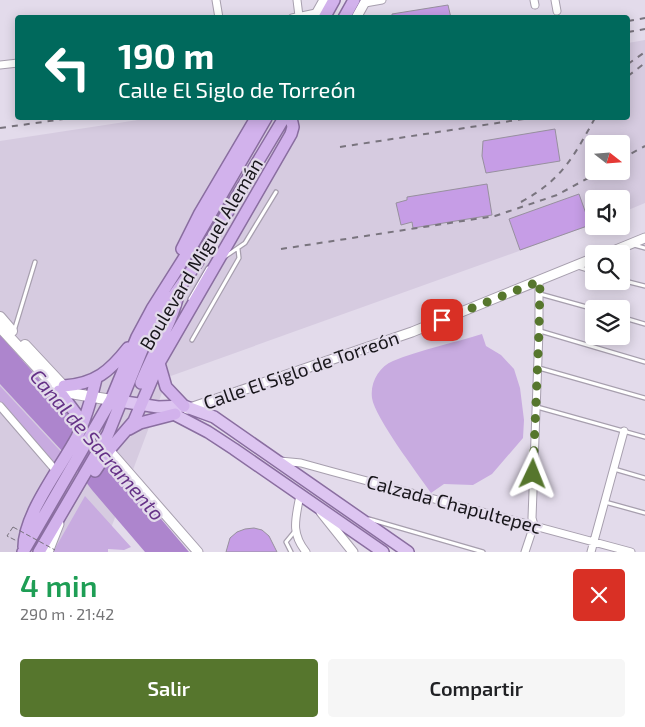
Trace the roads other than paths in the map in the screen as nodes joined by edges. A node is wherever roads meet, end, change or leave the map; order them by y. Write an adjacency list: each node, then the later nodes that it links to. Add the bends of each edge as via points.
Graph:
1 (216, 0): 9 (street)
2 (297, 0): 10 (street)
3 (324, 0): 11 (street)
4 (334, 0): 12 (highway)
5 (382, 0): 7 (street)
6 (555, 0): 8 (street)
7 (362, 1): 13 (highway); 14 (street)
8 (557, 11)
9 (218, 15)
10 (295, 15)
11 (318, 15)
12 (319, 15)
13 (347, 15)
14 (357, 15)
15 (15, 62): 16 (street)
16 (0, 65)
17 (254, 120): 35 (highway, via 200,213)
18 (265, 120): 23 (highway, Boulevard Miguel Alemán)
19 (283, 120): 22 (highway, Boulevard Miguel Alemán)
20 (291, 120): 28 (highway, via 293,127 288,139)
21 (276, 192): 27 (lane, via 246,243)
22 (218, 228): 28 (highway); 37 (highway, Boulevard Miguel Alemán)
23 (201, 230): 35 (highway, Boulevard Miguel Alemán); 37 (highway)
24 (645, 238): 25 (street)
25 (630, 244): 26 (lane)
26 (645, 248)
27 (238, 249): 28 (lane); 49 (lane, via 239,258)
28 (218, 259): 39 (lane, via 206,271); 52 (highway)
29 (35, 262): 47 (lane)
30 (585, 262): 31 (street, Calle El Siglo de Torreón)
31 (574, 266): 32 (lane); 33 (street, Calle El Siglo de Torreón)
32 (585, 269)
33 (540, 281): 38 (street); 62 (street, Calle El Siglo de Torreón, via 412,332)
34 (630, 282): 36 (lane)
35 (166, 284): 48 (highway, Boulevard Miguel Alemán)
36 (645, 286)
37 (179, 289): 50 (highway, via 173,313); 58 (highway, Boulevard Miguel Alemán, via 150,331)
38 (539, 294): 40 (lane); 46 (street)
39 (189, 300)
40 (585, 307)
41 (0, 317): 47 (main road)
42 (630, 320): 43 (lane)
43 (645, 324)
44 (0, 327): 47 (main road)
45 (170, 331): 50 (lane)
46 (539, 331): 51 (lane); 53 (street)
47 (11, 335): 55 (main road)
48 (137, 336): 54 (highway); 58 (highway, Boulevard Miguel Alemán)
49 (192, 340)
50 (156, 346): 59 (highway)
51 (645, 362)
52 (158, 363): 59 (highway); 62 (highway, via 166,387)
53 (538, 368): 57 (lane); 61 (street)
54 (96, 380): 55 (highway); 56 (highway)
55 (65, 390): 56 (main road); 63 (highway)
56 (92, 397): 58 (main road); 63 (highway)
57 (645, 398)
58 (117, 401): 59 (main road); 68 (highway, Boulevard Miguel Alemán); 71 (highway, Boulevard Miguel Alemán, via 111,428)
59 (138, 404): 62 (main road); 64 (highway, via 134,421)
60 (0, 406): 74 (street)
61 (536, 406): 65 (lane); 82 (street)
62 (183, 409): 64 (highway); 66 (main road, via 214,417); 69 (main road)
63 (84, 423): 68 (highway)
64 (127, 430): 70 (highway)
65 (624, 431): 67 (lane); 73 (street)
66 (241, 436): 69 (main road); 72 (main road)
67 (645, 437)
68 (82, 439): 74 (highway, Boulevard Miguel Alemán); 74 (highway, via 67,455)
69 (234, 449): 76 (main road)
70 (109, 450): 71 (highway); 88 (street)
71 (98, 458): 79 (highway, Boulevard Miguel Alemán)
72 (277, 461): 81 (main road); 82 (street, Calzada Chapultepec, via 301,464)
73 (613, 469): 75 (lane); 77 (street)
74 (62, 473): 85 (highway, Boulevard Miguel Alemán)
75 (645, 478)
76 (300, 495): 78 (main road); 83 (street)
77 (604, 502): 80 (lane); 84 (street)
78 (318, 508): 91 (street); 92 (main road)
79 (62, 512): 86 (street); 87 (highway, Boulevard Miguel Alemán)
80 (645, 513)
81 (355, 515): 93 (main road); 94 (lane)
82 (534, 524): 84 (street, Calzada Chapultepec); 95 (street)
83 (295, 531): 89 (lane, via 286,542); 90 (street)
84 (594, 541): 96 (street); 97 (street, Calzada Chapultepec)
85 (24, 549)
86 (52, 551)
87 (39, 552)
88 (198, 552)
89 (291, 552)
90 (306, 552)
91 (353, 552)
92 (383, 552)
93 (408, 552)
94 (483, 552)
95 (525, 552)
96 (590, 552)
97 (631, 552)

